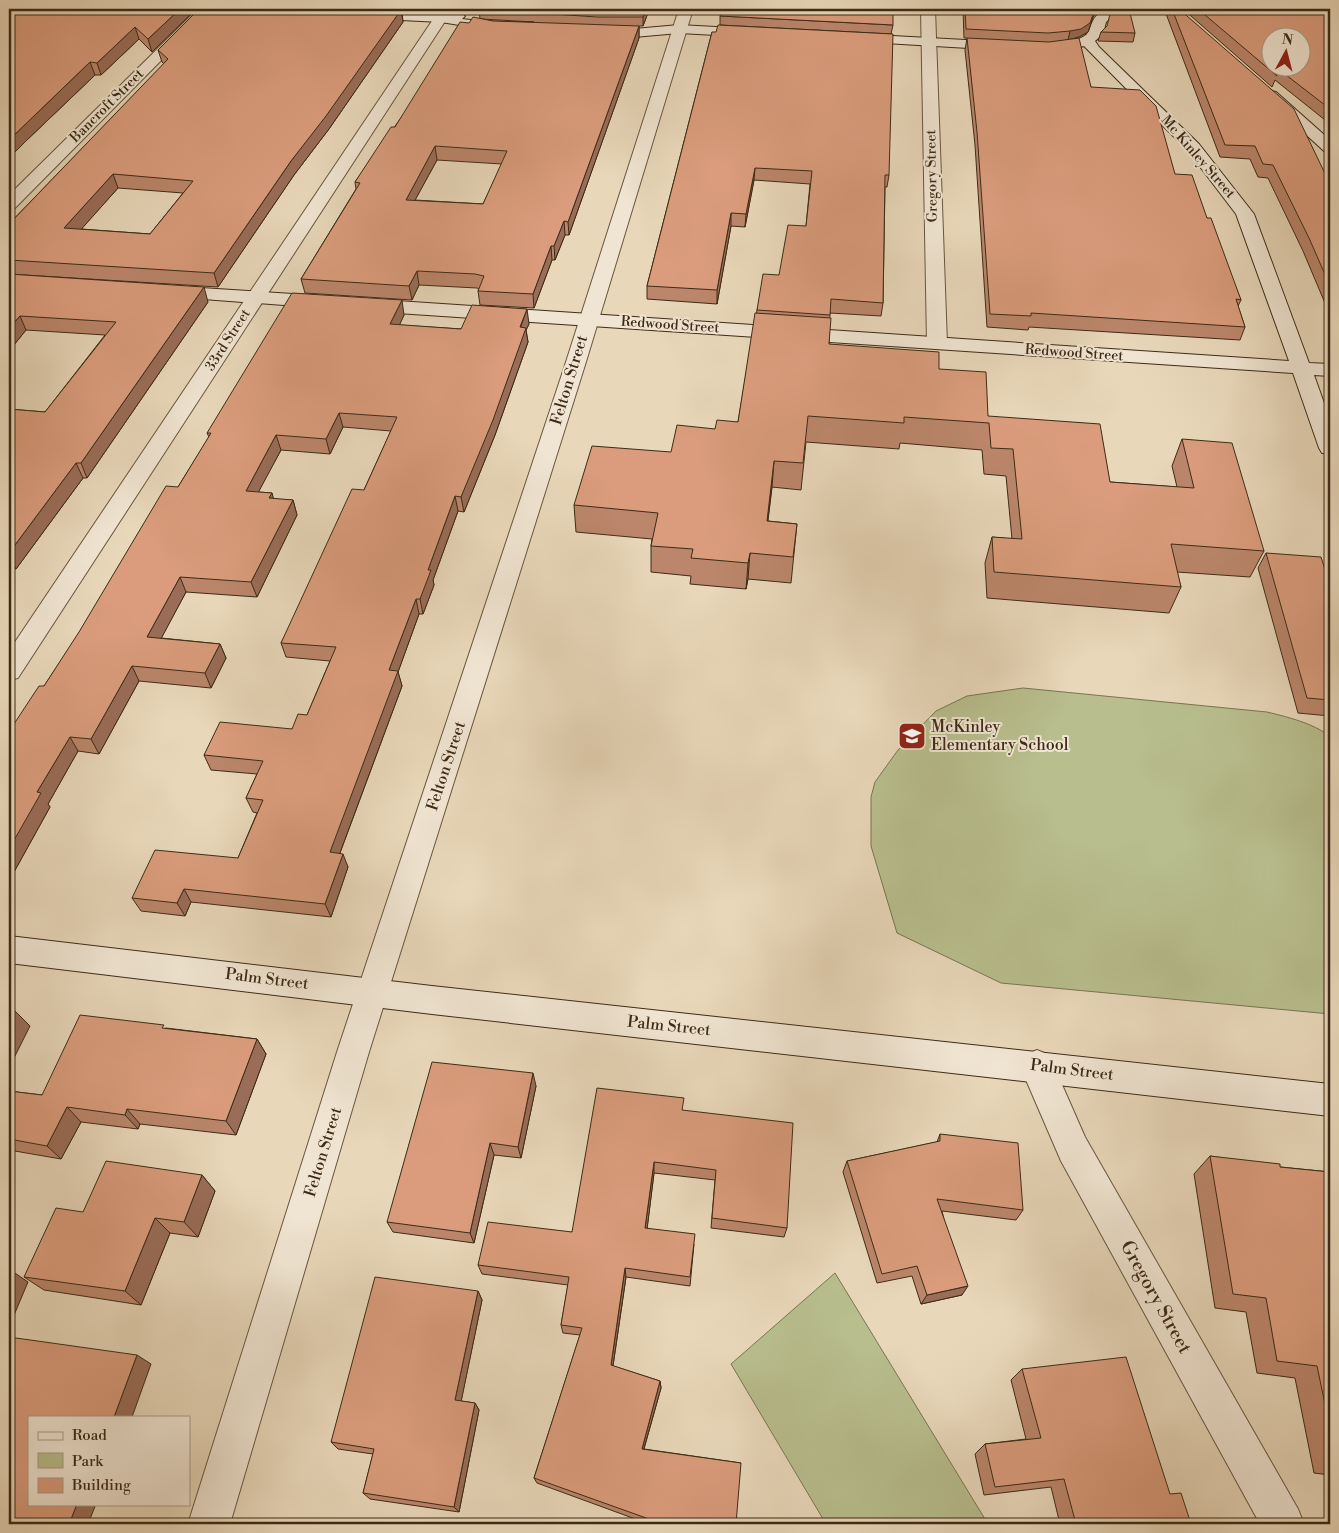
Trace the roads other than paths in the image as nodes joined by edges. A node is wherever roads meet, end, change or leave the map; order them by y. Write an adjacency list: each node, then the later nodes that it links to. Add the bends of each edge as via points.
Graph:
1 (205, 9): 17 (street, Bancroft Street)
2 (928, 9): 14 (street, Gregory Street)
3 (1114, 9): 13 (street, via 1100,20 1096,34)
4 (443, 13): 5 (street); 6 (street); 9 (street, via 461,23); 19 (street, 33rd Street)
5 (356, 14)
6 (505, 15)
7 (597, 19): 8 (street, via 660,25)
8 (683, 19): 10 (street, via 634,33); 11 (street); 20 (street, Felton Street)
9 (512, 28)
10 (585, 31)
11 (766, 34)
12 (843, 37): 14 (street)
13 (1088, 40): 14 (street, via 1070,46 1046,48); 22 (street, Mc Kinley Street, via 1093,49 1142,94 1224,183 1245,214)
14 (929, 41): 21 (street, Gregory Street)
15 (1258, 84): 16 (street)
16 (1330, 148)
17 (9, 204)
18 (150, 291): 19 (street, Redwood Street)
19 (256, 298): 20 (street, Redwood Street); 25 (street, 33rd Street)
20 (587, 320): 21 (street, Redwood Street); 27 (street, Felton Street)
21 (937, 344): 22 (street, Redwood Street)
22 (1301, 368): 23 (street, Redwood Street); 24 (street, Mc Kinley Street)
23 (1330, 370)
24 (1330, 448)
25 (9, 671)
26 (9, 949): 27 (street, Palm Street)
27 (373, 992): 28 (street, Palm Street); 30 (street, Felton Street)
28 (1037, 1066): 29 (street, Palm Street); 31 (street, Gregory Street, via 1074,1149)
29 (1330, 1100)
30 (209, 1524)
31 (1283, 1524)

